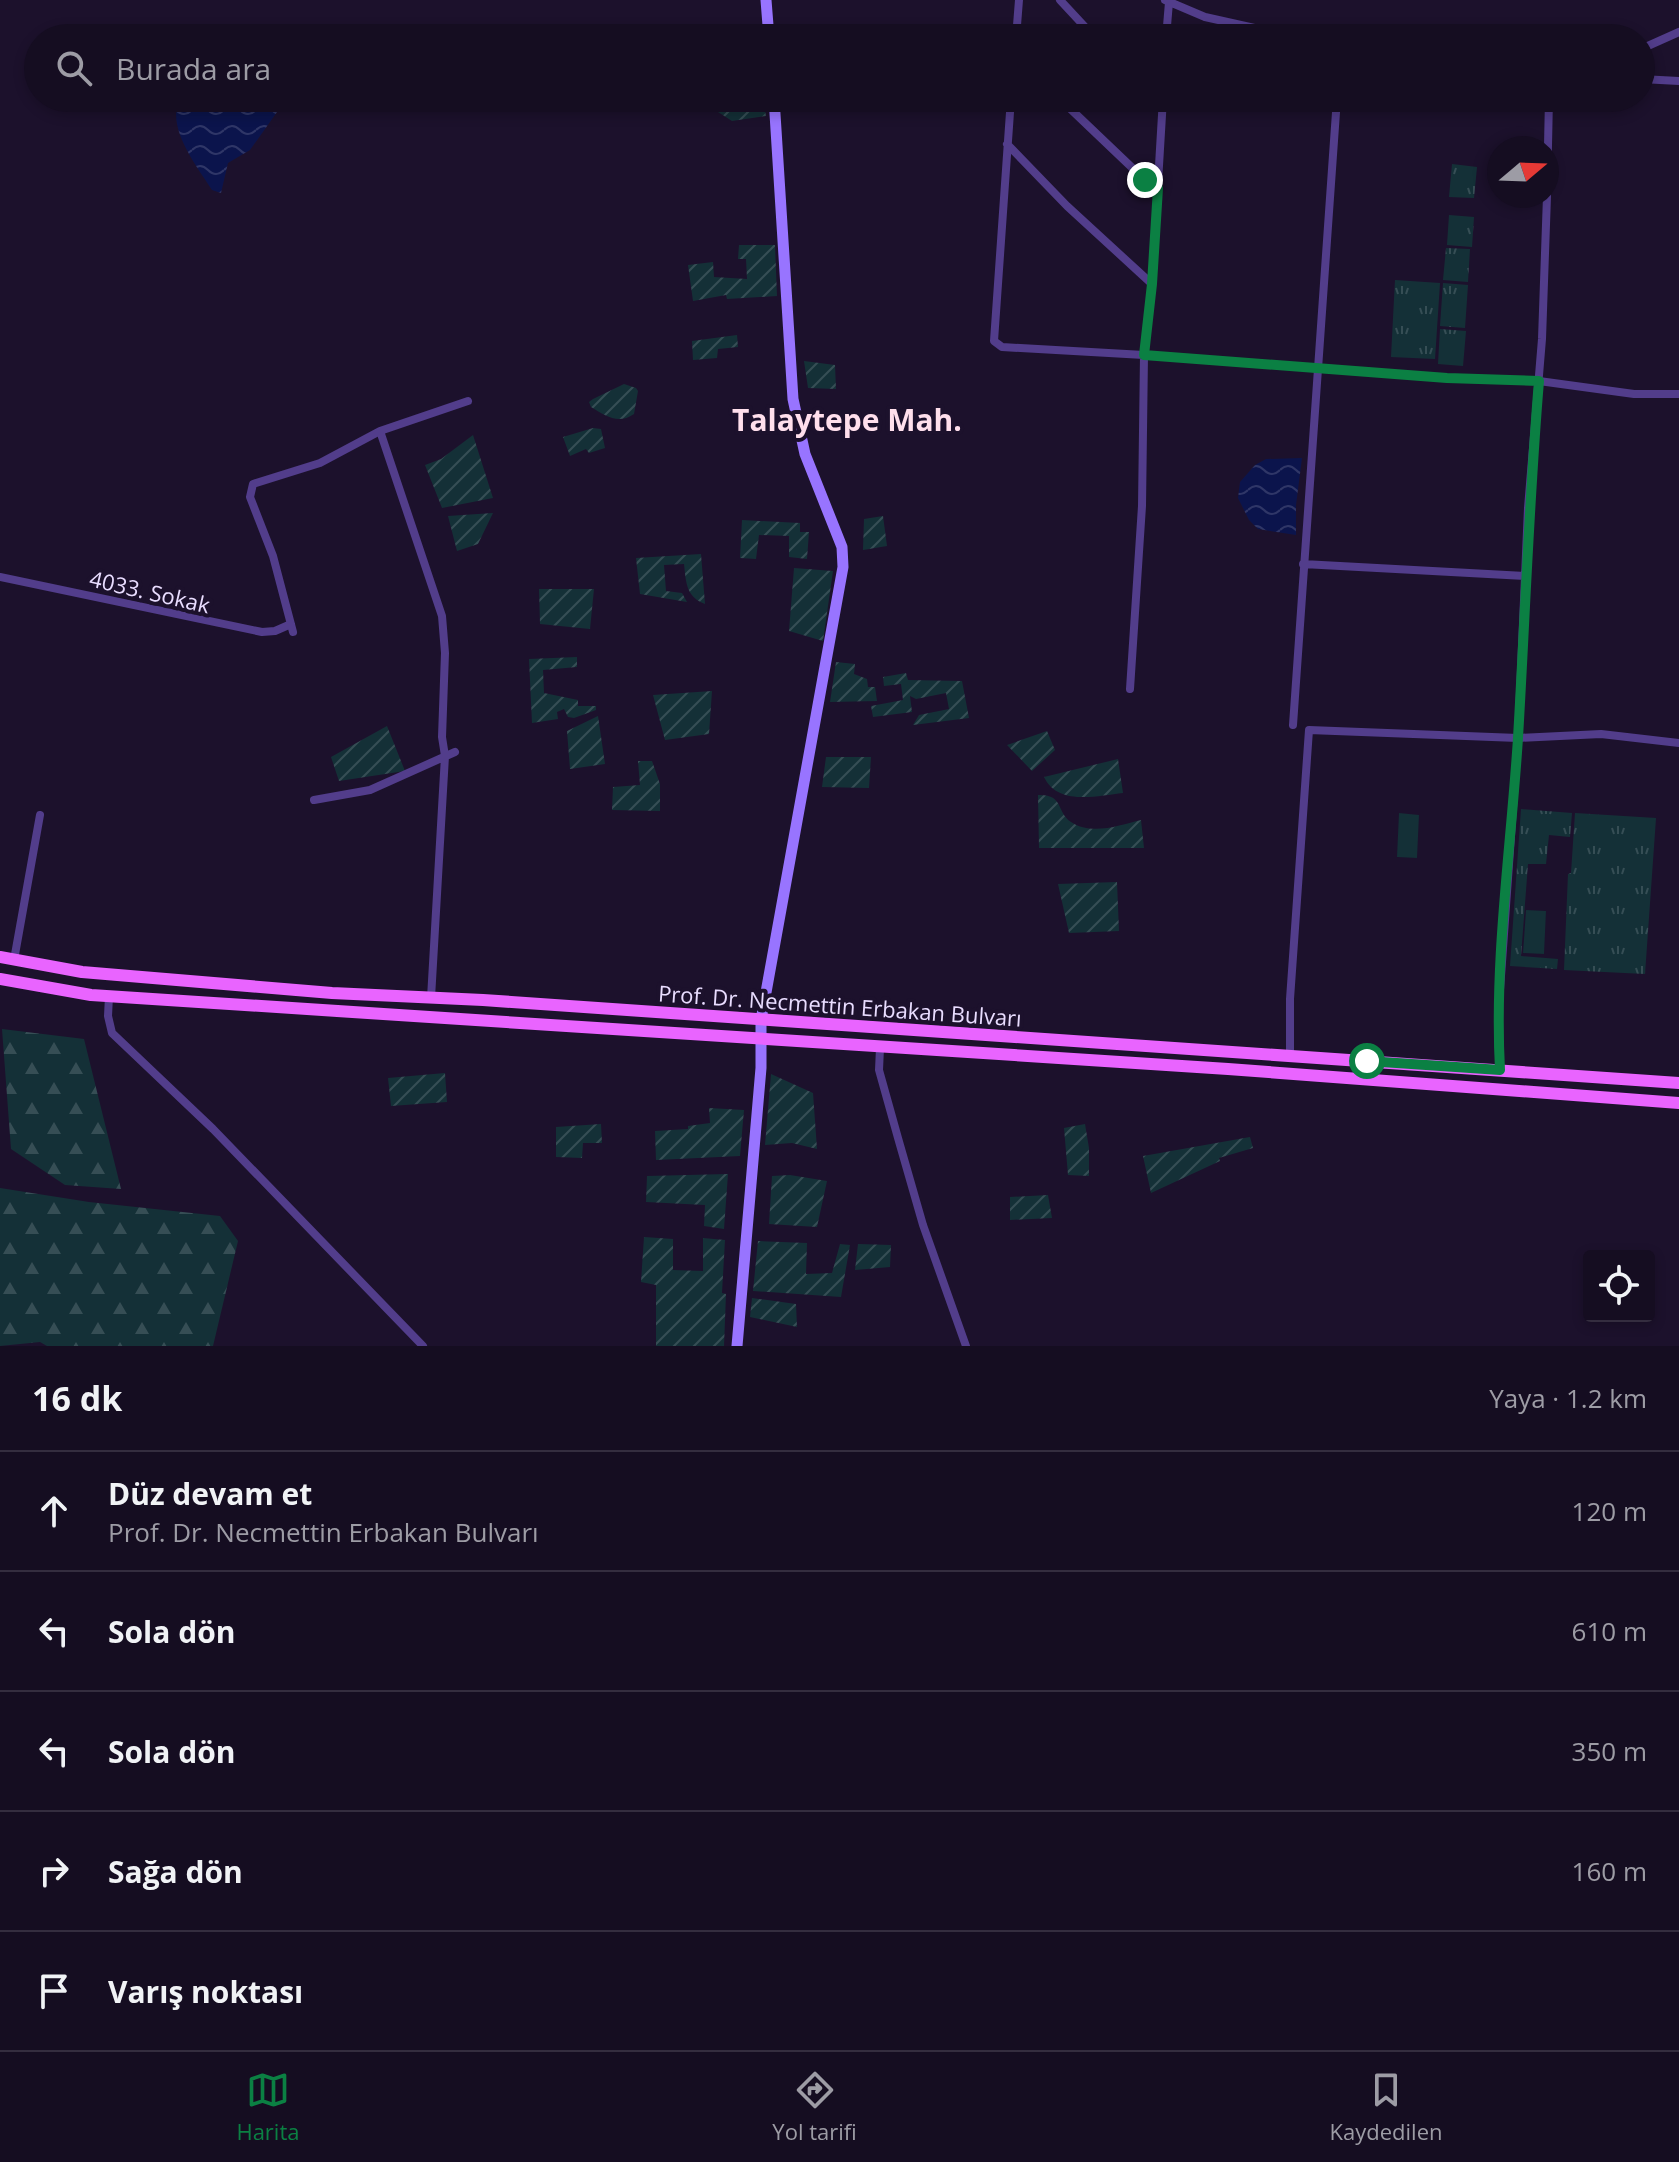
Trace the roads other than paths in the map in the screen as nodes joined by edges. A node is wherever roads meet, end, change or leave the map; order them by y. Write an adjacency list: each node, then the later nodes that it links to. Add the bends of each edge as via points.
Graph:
1 (766, 0): 5 (street)
2 (1019, 0): 6 (street)
3 (1060, 0): 7 (street)
4 (1167, 1): 8 (street); 9 (street)
5 (768, 24)
6 (1017, 24)
7 (1082, 24)
8 (1166, 24)
9 (1236, 24)
10 (1679, 32): 11 (street)
11 (1655, 43)
12 (1655, 80): 13 (street)
13 (1679, 81)
14 (775, 112): 47 (street, via 793,399 805,454 842,547 843,567)
15 (1010, 112): 21 (street)
16 (1074, 112): 22 (street)
17 (1162, 112): 22 (street)
18 (1336, 112): 26 (street)
19 (1549, 112): 20 (street)
20 (1548, 136)
21 (1007, 144): 24 (street); 25 (street, via 994,341 1002,347)
22 (1158, 188): 24 (street)
23 (1546, 208): 27 (street)
24 (1152, 284): 25 (street)
25 (1144, 355): 26 (street); 34 (street, via 1142,506)
26 (1317, 366): 27 (street); 31 (street)
27 (1539, 381): 28 (street, via 1634,394); 32 (street)
28 (1679, 394)
29 (468, 401): 30 (street)
30 (380, 431): 33 (street, 4033. Sokak, via 320,463 250,489 292,628 262,632); 39 (street, via 442,616)
31 (1303, 564): 32 (street); 35 (street)
32 (1525, 576): 36 (street)
33 (0, 577)
34 (1130, 689)
35 (1293, 725)
36 (1518, 738): 37 (street, via 1601,734); 50 (street, via 1309,730); 51 (street, via 1498,1018)
37 (1679, 743)
38 (455, 752): 39 (street)
39 (445, 756): 40 (street, via 370,790); 46 (street)
40 (314, 800)
41 (40, 815): 43 (street)
42 (0, 957): 43 (main road, Prof. Dr. Necmettin Erbakan Bulvarı)
43 (14, 960): 46 (main road, Prof. Dr. Necmettin Erbakan Bulvarı, via 82,972)
44 (0, 979): 45 (main road, Prof. Dr. Necmettin Erbakan Bulvarı)
45 (109, 996): 48 (main road, Prof. Dr. Necmettin Erbakan Bulvarı); 54 (street, via 112,1033)
46 (431, 998): 47 (main road, Prof. Dr. Necmettin Erbakan Bulvarı)
47 (761, 1020): 48 (street); 50 (main road, Prof. Dr. Necmettin Erbakan Bulvarı)
48 (760, 1040): 49 (main road, Prof. Dr. Necmettin Erbakan Bulvarı); 55 (street)
49 (880, 1048): 53 (main road, Prof. Dr. Necmettin Erbakan Bulvarı); 56 (street, via 879,1070 923,1225)
50 (1290, 1056): 51 (main road, Prof. Dr. Necmettin Erbakan Bulvarı)
51 (1500, 1070): 52 (main road, Prof. Dr. Necmettin Erbakan Bulvarı)
52 (1679, 1083)
53 (1679, 1103)
54 (423, 1346)
55 (737, 1346)
56 (966, 1346)

